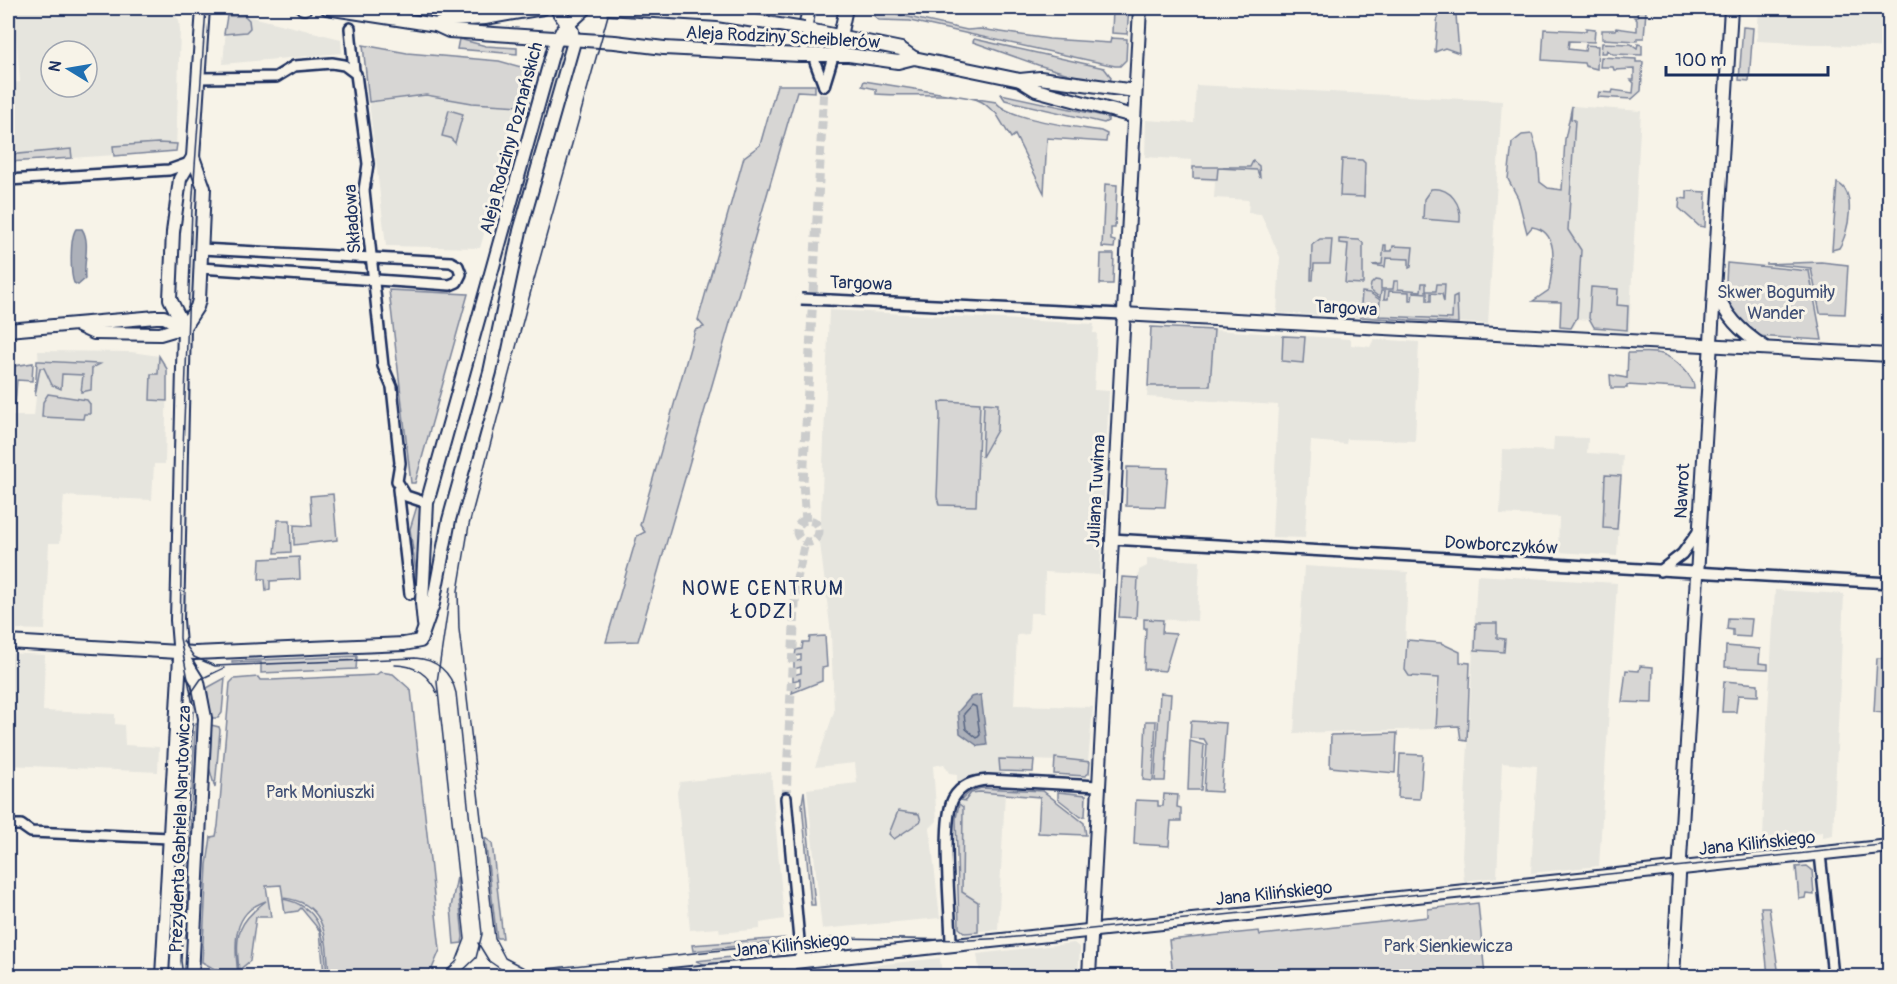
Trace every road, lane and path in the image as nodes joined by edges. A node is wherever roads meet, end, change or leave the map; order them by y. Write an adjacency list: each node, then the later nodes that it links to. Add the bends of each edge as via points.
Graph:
1 (203, 8): 23 (street, Prezydenta Gabriela Narutowicza)
2 (327, 8): 12 (street, Aleja Rodziny Scheiblerów)
3 (543, 8): 12 (street, Aleja Rodziny Scheiblerów)
4 (556, 8): 11 (street)
5 (586, 8): 11 (street)
6 (607, 8): 14 (street, Aleja Rodziny Scheiblerów, bridge, via 718,15)
7 (809, 8): 14 (street)
8 (1140, 8): 25 (street, Juliana Tuwima)
9 (1731, 8): 33 (street, Nawrot)
10 (846, 9): 15 (street)
11 (568, 24): 16 (street, Aleja Rodziny Poznańskich); 17 (street)
12 (436, 25): 16 (street, Aleja Rodziny Scheiblerów, via 449,31)
13 (350, 28): 22 (street, Składowa)
14 (804, 29): 15 (street, Aleja Rodziny Scheiblerów); 18 (street)
15 (840, 36): 19 (street); 20 (street, Aleja Rodziny Scheiblerów, via 901,49)
16 (552, 38): 17 (street, Aleja Rodziny Scheiblerów); 42 (street, Aleja Rodziny Poznańskich, via 550,63)
17 (574, 39): 18 (street, Aleja Rodziny Scheiblerów, bridge, via 685,50); 49 (street, Aleja Rodziny Poznańskich, via 520,231 490,372)
18 (800, 55): 19 (street, Aleja Rodziny Scheiblerów)
19 (834, 58): 20 (street, Aleja Rodziny Scheiblerów, via 853,56 898,62); 21 (street, via 824,86)
20 (914, 58): 24 (street, Aleja Rodziny Scheiblerów)
21 (815, 62)
22 (354, 71): 23 (street, via 344,64 332,63 294,66 276,77); 30 (street, Składowa, via 359,83 367,155 364,185)
23 (200, 78): 27 (street, Prezydenta Gabriela Narutowicza)
24 (1020, 80): 25 (street, Aleja Rodziny Scheiblerów, via 1040,78); 26 (street, Aleja Rodziny Scheiblerów, via 1036,90)
25 (1135, 91): 26 (street, Juliana Tuwima)
26 (1133, 116): 35 (street, Juliana Tuwima)
27 (191, 160): 28 (street, via 168,170); 29 (street, Prezydenta Gabriela Narutowicza, via 204,188); 36 (street, Prezydenta Gabriela Narutowicza, via 180,178 176,197 170,291 171,303)
28 (8, 180)
29 (201, 249): 30 (street); 31 (street, Prezydenta Gabriela Narutowicza)
30 (371, 258): 32 (street, Składowa); 32 (street, via 451,262 461,274 450,285)
31 (200, 268): 32 (street); 36 (street, Prezydenta Gabriela Narutowicza, via 199,304)
32 (373, 280): 41 (street, Składowa, via 383,366 392,387 400,463)
33 (1713, 285): 38 (street, Nawrot); 39 (street, via 1734,323)
34 (801, 299): 35 (street, Targowa, bridge)
35 (1122, 314): 38 (street, Targowa); 44 (street, Juliana Tuwima)
36 (184, 327): 37 (street, via 160,317); 51 (street, Prezydenta Gabriela Narutowicza, via 177,616)
37 (8, 330)
38 (1709, 345): 39 (street, Targowa); 43 (street, Nawrot)
39 (1765, 348): 40 (street, Targowa)
40 (1890, 355)
41 (398, 486): 42 (street, via 406,496); 48 (street, Składowa)
42 (427, 503): 49 (street, Aleja Rodziny Poznańskich, via 422,603)
43 (1698, 532): 45 (street, via 1682,554); 46 (street, Nawrot)
44 (1112, 539): 45 (street, Dowborczyków); 52 (street, Juliana Tuwima)
45 (1660, 571): 46 (street, Dowborczyków)
46 (1696, 573): 47 (street, Dowborczyków); 58 (street, Nawrot)
47 (1890, 583)
48 (410, 594)
49 (425, 625): 51 (street, Aleja Rodziny Poznańskich, via 420,641 396,644)
50 (8, 642): 51 (street)
51 (180, 652): 55 (street, Prezydenta Gabriela Narutowicza); 63 (street, Prezydenta Gabriela Narutowicza, via 198,682 205,718)
52 (1098, 786): 59 (street, Juliana Tuwima); 60 (street, via 987,780 959,790 948,817)
53 (786, 798): 61 (street)
54 (8, 825): 55 (street, via 21,825 31,832)
55 (170, 838): 62 (street, Prezydenta Gabriela Narutowicza)
56 (1890, 846): 57 (street, Jana Kilińskiego)
57 (1820, 854): 58 (street, Jana Kilińskiego); 68 (street)
58 (1679, 869): 59 (street, Jana Kilińskiego); 67 (street, Nawrot)
59 (1091, 932): 60 (street, Jana Kilińskiego); 66 (street, Juliana Tuwima)
60 (951, 945): 61 (street, Jana Kilińskiego)
61 (795, 962): 64 (street, Jana Kilińskiego); 65 (street)
62 (162, 976)
63 (192, 976)
64 (662, 976)
65 (791, 976)
66 (1089, 976)
67 (1673, 976)
68 (1833, 976)

